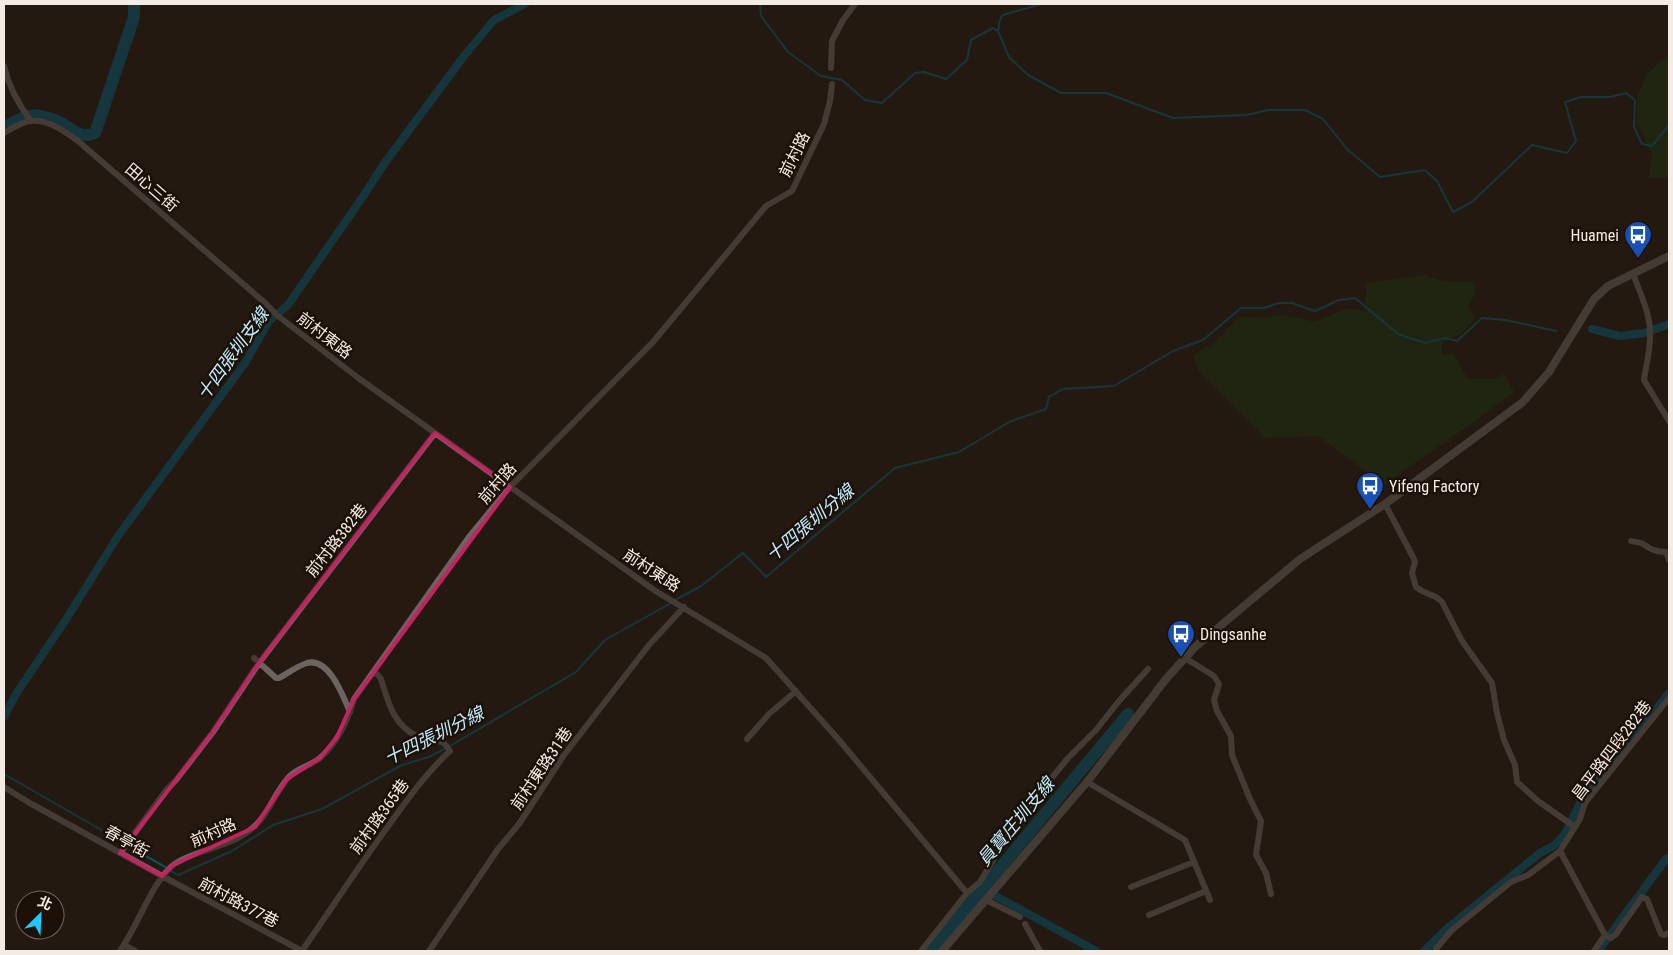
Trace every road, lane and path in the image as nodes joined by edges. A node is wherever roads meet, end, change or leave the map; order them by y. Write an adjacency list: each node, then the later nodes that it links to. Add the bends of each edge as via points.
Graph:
1 (856, 4): 3 (street, via 832,41)
2 (4, 66): 5 (street, via 7,82)
3 (831, 68)
4 (832, 84): 12 (street, 前村路, via 824,124 792,191 766,206 653,342)
5 (31, 121): 6 (street); 9 (street, 田心三街, via 58,127 78,140)
6 (4, 133)
7 (1669, 256): 8 (street)
8 (1633, 274): 10 (street, via 1648,314 1649,358 1644,380); 13 (street, via 1608,286 1594,299 1549,372 1523,402)
9 (278, 316): 11 (street, 前村東路)
10 (1669, 421)
11 (435, 434): 12 (street, 前村東路); 18 (street, 前村路382巷)
12 (510, 486): 16 (street, 前村東路, via 654,590); 20 (street, 前村路, via 469,537)
13 (1385, 504): 17 (street, via 1300,559); 27 (street, via 1413,556 1412,573 1416,587 1442,602 1462,641 1492,683 1517,782)
14 (1631, 541): 15 (street, via 1666,552)
15 (1669, 560)
16 (684, 607): 21 (street, 前村東路, via 766,658); 47 (street, 前村東路31巷, via 649,645 564,755)
17 (1186, 658): 25 (street, via 1166,679); 35 (street, via 1214,676 1219,684 1214,700 1231,736 1232,755 1261,821 1256,855 1266,873)
18 (257, 661): 23 (street, via 276,678 307,663 324,666); 29 (street, 前村路382巷, via 213,732)
19 (1148, 670): 34 (street, via 1018,819 980,882)
20 (373, 673): 23 (street, 前村路, via 354,699); 46 (street, 前村路365巷, via 381,679 394,716 401,725 427,741 445,743 450,751 405,803)
21 (796, 690): 24 (street); 34 (street, 前村東路)
22 (1669, 698): 27 (street, 昌平路四段282巷, via 1585,803)
23 (350, 712): 31 (street, 前村路, via 337,737 320,758 287,779 255,827 173,865)
24 (747, 739)
25 (1087, 782): 30 (street, via 1185,840); 36 (street)
26 (4, 787): 29 (street, 春亭街)
27 (1575, 827): 28 (street, 昌平路四段282巷)
28 (1560, 851): 42 (street); 44 (street, via 1528,875 1511,882 1451,931)
29 (120, 853): 31 (street, 春亭街)
30 (1194, 862): 32 (street); 33 (street)
31 (162, 876): 43 (street, 春亭街); 46 (street, 前村路377巷)
32 (1131, 887)
33 (1206, 892): 37 (street); 38 (street)
34 (967, 893): 48 (street)
35 (1271, 894)
36 (986, 900): 39 (street); 49 (street)
37 (1210, 900)
38 (1149, 915)
39 (1020, 917)
40 (1025, 924): 50 (street)
41 (1669, 933): 42 (street, via 1661,934 1647,899 1642,897 1616,934 1611,938)
42 (1605, 935): 51 (street)
43 (122, 948): 45 (street)
44 (1436, 948)
45 (135, 951)
46 (302, 951)
47 (429, 951)
48 (920, 951)
49 (942, 951)
50 (1040, 951)
51 (1594, 951)

